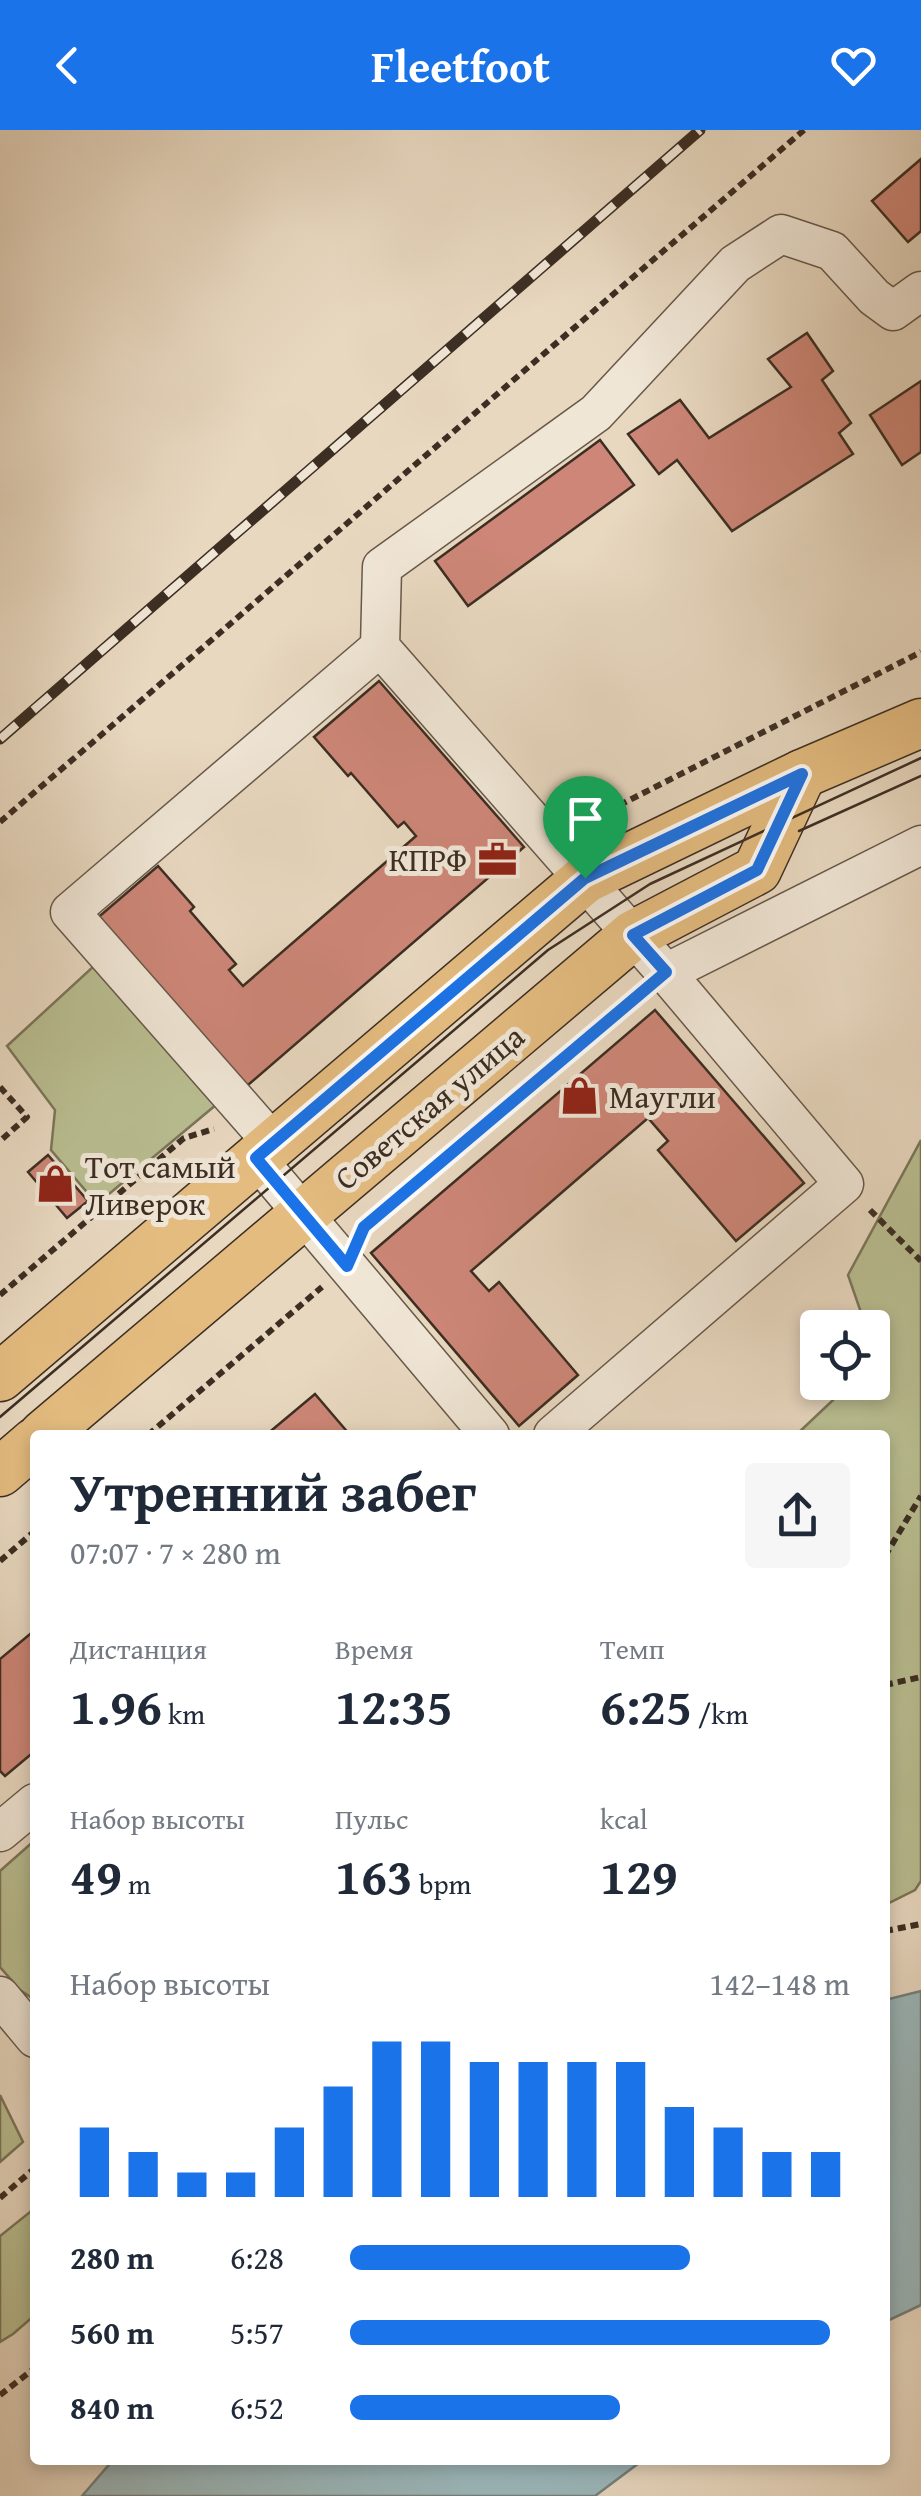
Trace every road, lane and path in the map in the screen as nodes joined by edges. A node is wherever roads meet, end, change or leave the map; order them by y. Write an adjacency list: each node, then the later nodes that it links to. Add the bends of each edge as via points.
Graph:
1 (804, 130): 6 (path)
2 (921, 291): 3 (street, via 893,311 832,251 781,234 735,264 596,412 382,566)
3 (380, 647): 8 (street); 13 (street, via 70,912)
4 (921, 724): 5 (main road)
5 (802, 774): 8 (main road); 9 (main road, Советская улица, via 757,870)
6 (0, 822)
7 (921, 845): 10 (street)
8 (585, 878): 9 (street); 13 (main road)
9 (633, 935): 10 (street); 15 (main road, Советская улица)
10 (666, 972): 14 (street); 18 (path, via 364,1227)
11 (0, 1087): 12 (path, via 27,1118)
12 (0, 1141)
13 (264, 1151): 15 (street); 20 (main road)
14 (844, 1184): 17 (path); 24 (street)
15 (303, 1214): 18 (street); 21 (main road, Советская улица)
16 (42, 1259): 19 (path)
17 (921, 1261)
18 (347, 1266): 22 (path); 23 (street)
19 (0, 1295)
20 (0, 1377)
21 (50, 1430)
22 (154, 1430)
23 (481, 1430)
24 (558, 1430)
25 (30, 1446): 26 (main road)
26 (0, 1472)
27 (921, 1496): 29 (path)
28 (30, 1535): 30 (path)
29 (890, 1548)
30 (0, 1561)
31 (921, 1677): 32 (path)
32 (890, 1683)
33 (30, 1807): 34 (street)
34 (0, 1832)
35 (921, 1924): 36 (path)
36 (890, 1930)
37 (0, 1996): 38 (street)
38 (30, 2032)
39 (30, 2172): 40 (path)
40 (0, 2198)
41 (30, 2372): 42 (path)
42 (0, 2396)

